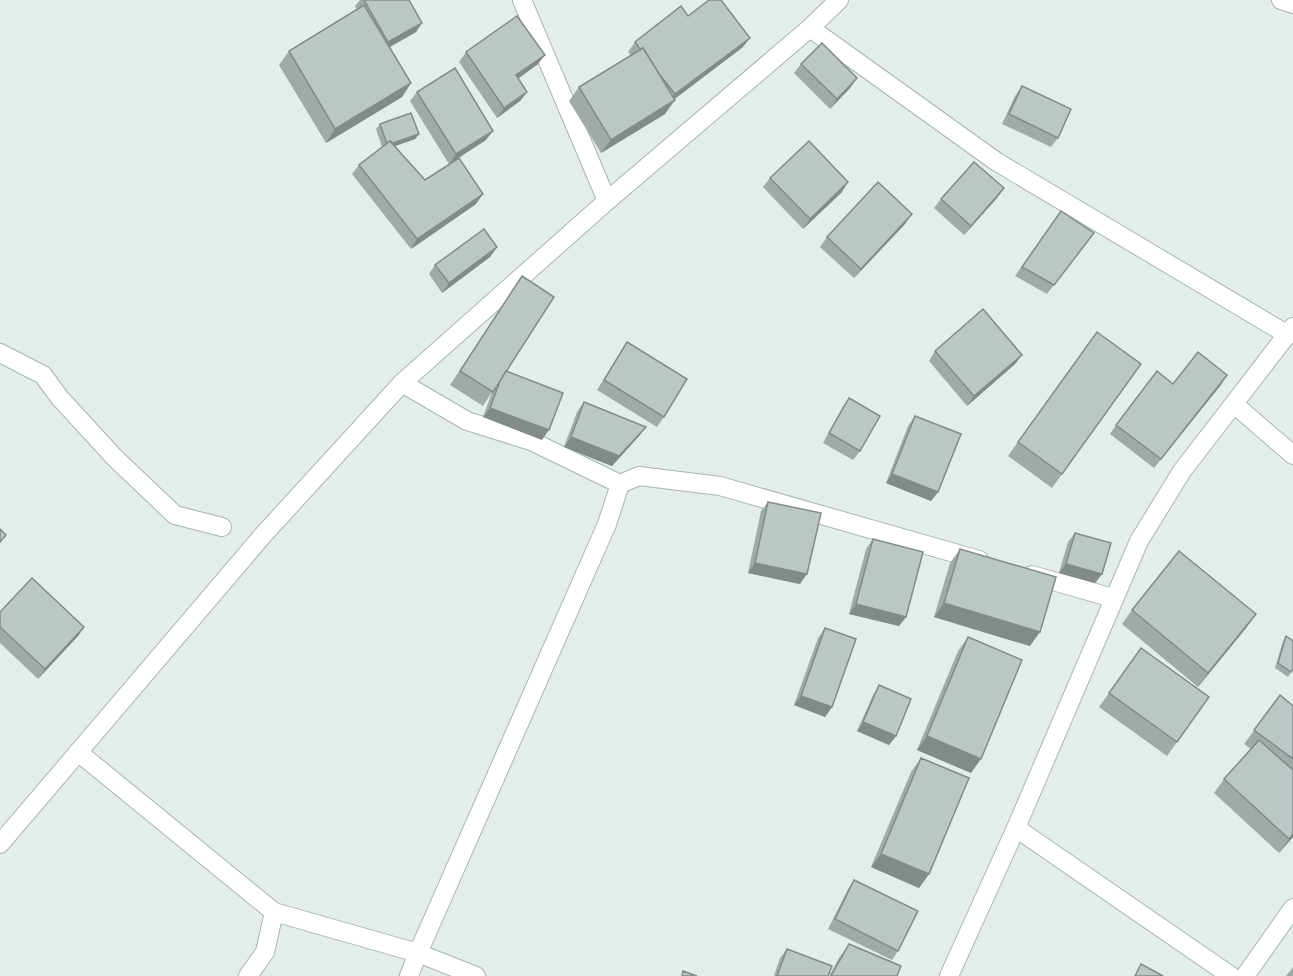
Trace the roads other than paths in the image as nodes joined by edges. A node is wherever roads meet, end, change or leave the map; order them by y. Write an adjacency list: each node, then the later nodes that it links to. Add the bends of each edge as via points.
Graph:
1 (522, 0): 6 (street)
2 (839, 0): 5 (street)
3 (1281, 0): 4 (street)
4 (1293, 4)
5 (810, 28): 6 (street); 7 (street, via 997,162)
6 (607, 201): 9 (street)
7 (1290, 331): 10 (street)
8 (0, 353): 13 (street, via 43,375 115,458 175,515)
9 (402, 383): 12 (street, via 467,421 531,441); 15 (street, via 264,534)
10 (1234, 404): 11 (street); 14 (street, via 1182,471 1138,541)
11 (1293, 455)
12 (620, 484): 14 (street, via 639,476 720,486); 20 (street, via 607,524)
13 (222, 526)
14 (1113, 598): 16 (street)
15 (78, 752): 17 (street); 19 (street)
16 (1016, 828): 24 (street); 25 (street)
17 (0, 844)
18 (1293, 908): 26 (street)
19 (274, 912): 20 (street); 21 (street, via 265,952)
20 (417, 952): 22 (street); 23 (street)
21 (248, 976)
22 (409, 976)
23 (476, 976)
24 (949, 976)
25 (1231, 976)
26 (1245, 976)

